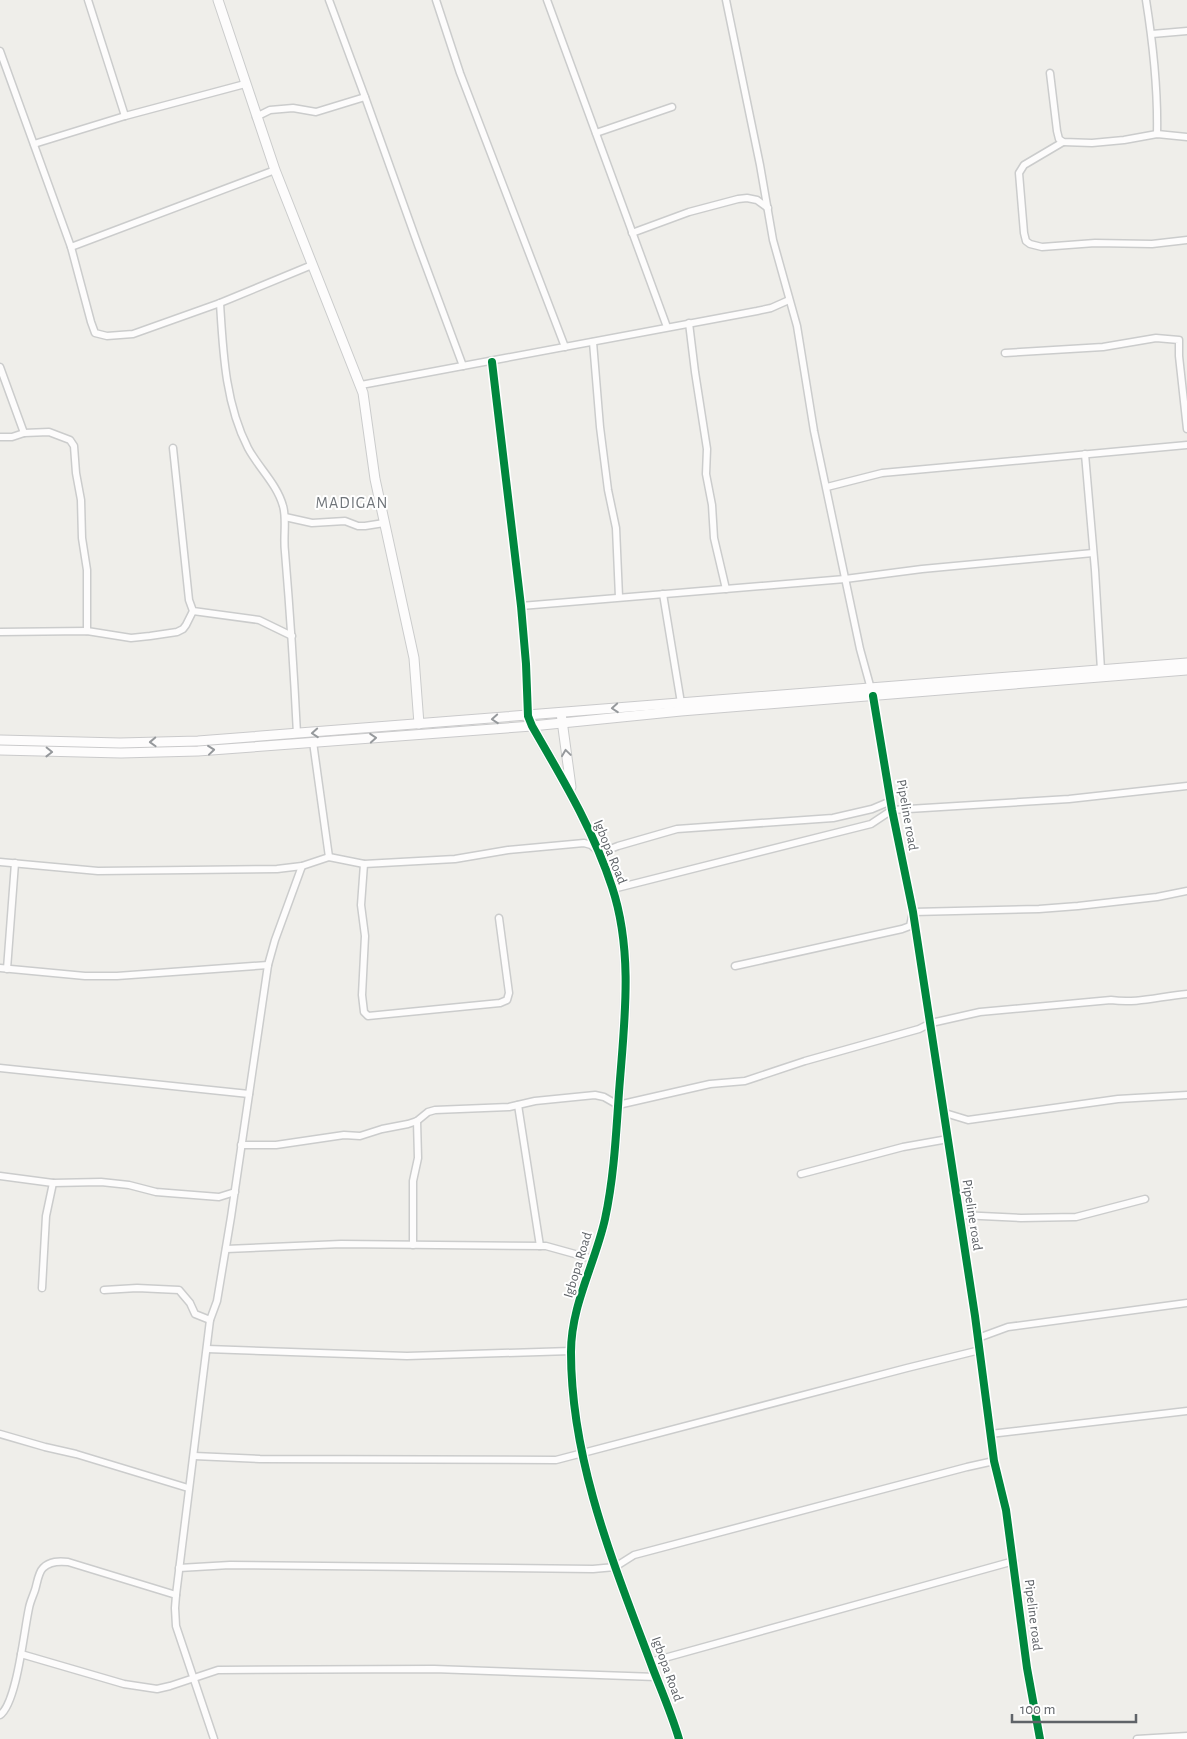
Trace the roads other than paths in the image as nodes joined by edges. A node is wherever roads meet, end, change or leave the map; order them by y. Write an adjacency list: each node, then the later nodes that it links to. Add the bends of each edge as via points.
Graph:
1 (88, 0): 15 (street)
2 (218, 0): 12 (main road)
3 (329, 0): 13 (street)
4 (436, 0): 35 (street, via 460,72)
5 (547, 0): 17 (street)
6 (726, 0): 23 (street, Pipeline road)
7 (1146, 0): 9 (street)
8 (1187, 31): 9 (street)
9 (1152, 34): 18 (street)
10 (0, 51): 21 (street)
11 (1050, 73): 20 (street, via 1057,131)
12 (245, 84): 15 (street); 16 (main road)
13 (365, 97): 16 (street, via 316,112 294,108 270,110); 38 (street)
14 (672, 107): 17 (street)
15 (125, 116): 21 (street)
16 (256, 117): 22 (main road)
17 (596, 133): 24 (street)
18 (1157, 134): 19 (street); 20 (street, via 1124,140)
19 (1187, 137)
20 (1063, 142): 25 (street, via 1024,165 1019,173 1026,241 1042,247)
21 (34, 144): 26 (street)
22 (275, 170): 26 (street); 27 (main road)
23 (768, 208): 24 (street, via 757,200 738,199 689,212); 28 (street, Pipeline road)
24 (632, 233): 31 (street)
25 (1187, 240)
26 (70, 247): 29 (street, via 91,322 99,335 133,334)
27 (312, 265): 29 (street); 40 (main road)
28 (789, 300): 30 (street, via 771,308); 47 (street, Pipeline road, via 797,326)
29 (220, 303): 48 (street, via 225,372 237,422 248,448 279,495)
30 (690, 324): 31 (street); 52 (street, via 707,449 706,474 714,538)
31 (667, 327): 34 (street)
32 (1187, 339): 33 (street)
33 (1179, 340): 36 (street, via 1156,338 1103,347); 41 (street)
34 (593, 342): 35 (street); 54 (street, via 600,427 616,528)
35 (565, 347): 37 (street)
36 (1005, 353)
37 (492, 362): 38 (street); 55 (street)
38 (463, 366): 40 (street)
39 (0, 367): 42 (street)
40 (361, 385): 49 (main road)
41 (1187, 429)
42 (24, 433): 43 (street); 57 (street, via 49,432 70,440 74,446 87,570)
43 (0, 437)
44 (1187, 444): 46 (street)
45 (173, 448): 56 (street)
46 (1085, 454): 47 (street, via 882,473); 50 (street)
47 (826, 487): 51 (street, Pipeline road)
48 (285, 517): 49 (street, via 312,523 345,521 358,526); 59 (street)
49 (384, 523): 67 (main road, via 414,658)
50 (1093, 553): 51 (street); 61 (street)
51 (845, 579): 52 (street); 63 (street, Pipeline road)
52 (726, 589): 53 (street)
53 (663, 594): 54 (street); 64 (street)
54 (619, 597): 55 (street)
55 (520, 606): 65 (street)
56 (192, 611): 57 (street, via 186,625 177,632 131,638); 59 (street, via 259,620)
57 (87, 631): 58 (street)
58 (0, 632)
59 (292, 636): 69 (street)
60 (1187, 663): 61 (main road)
61 (1101, 670): 63 (main road)
62 (1187, 670): 63 (main road)
63 (872, 692): 64 (main road); 66 (main road, via 681,711); 75 (street, Pipeline road)
64 (681, 703): 66 (main road, one-way to 66)
65 (528, 716): 66 (main road); 67 (main road, one-way to 67); 68 (main road)
66 (561, 717): 68 (main road); 74 (main road, one-way to 66)
67 (419, 724): 69 (main road, one-way to 69)
68 (532, 726): 71 (main road, one-way to 68); 74 (main road)
69 (297, 734): 70 (main road, one-way to 70, via 120,743)
70 (0, 740)
71 (313, 742): 72 (main road, one-way to 71, via 120,753); 78 (street)
72 (0, 750)
73 (1187, 786): 76 (street, via 1068,799)
74 (571, 793): 77 (main road, Igbopa Road)
75 (891, 801): 76 (street, Pipeline road); 77 (street, via 833,818 677,829)
76 (892, 810): 83 (street, via 871,824); 85 (street, Pipeline road)
77 (600, 854): 81 (street, via 584,843 455,859); 83 (main road, Igbopa Road)
78 (329, 857): 81 (street); 82 (street)
79 (0, 862): 80 (street)
80 (15, 863): 82 (street, via 98,871); 89 (street)
81 (364, 864): 86 (street, via 362,995 364,1012 368,1016 507,1000 509,993)
82 (302, 866): 87 (street)
83 (613, 889): 96 (main road, Igbopa Road, via 625,948 624,1029)
84 (1187, 891): 85 (street, via 1123,902 1039,909)
85 (913, 912): 88 (street, via 910,926 902,929); 91 (street, Pipeline road)
86 (499, 918)
87 (268, 965): 89 (street, via 117,976); 93 (street)
88 (735, 966)
89 (4, 969)
90 (1187, 994): 91 (street, via 1140,1001 1111,1000 980,1012)
91 (931, 1023): 96 (street, via 745,1081 667,1092); 97 (street, Pipeline road)
92 (0, 1068): 93 (street)
93 (249, 1094): 100 (street)
94 (1187, 1095): 97 (street, via 1118,1099 968,1120)
95 (518, 1105): 96 (street, via 536,1100 595,1095); 98 (street, via 435,1110); 108 (street)
96 (618, 1105): 110 (main road, Igbopa Road, via 613,1169)
97 (944, 1113): 99 (street, Pipeline road)
98 (417, 1121): 100 (street, via 360,1136 344,1135 276,1145); 107 (street)
99 (948, 1139): 101 (street, via 903,1147); 106 (street, Pipeline road)
100 (241, 1145): 104 (street)
101 (801, 1174)
102 (0, 1176): 103 (street)
103 (53, 1183): 104 (street, via 101,1182 156,1192 219,1197); 111 (street, via 46,1216)
104 (235, 1192): 109 (street)
105 (1145, 1199): 106 (street, via 1076,1217)
106 (960, 1215): 115 (street, Pipeline road)
107 (413, 1245): 108 (street); 109 (street)
108 (540, 1246): 110 (street)
109 (226, 1248): 114 (street, via 217,1301)
110 (593, 1259): 118 (main road, Igbopa Road, via 575,1316)
111 (42, 1288)
112 (104, 1290): 114 (street, via 179,1290 195,1314)
113 (1187, 1303): 115 (street, via 1008,1327)
114 (210, 1320): 116 (street)
115 (978, 1338): 117 (street, Pipeline road)
116 (207, 1349): 118 (street, via 407,1356); 123 (street)
117 (980, 1350): 121 (street, Pipeline road); 122 (street)
118 (571, 1351): 122 (main road, Igbopa Road, via 574,1411)
119 (1187, 1411): 121 (street)
120 (0, 1434): 125 (street)
121 (990, 1434): 124 (street, Pipeline road)
122 (582, 1454): 123 (street, via 556,1460); 128 (main road, Igbopa Road)
123 (194, 1456): 125 (street)
124 (994, 1461): 126 (street, Pipeline road); 128 (street, via 634,1555)
125 (188, 1488): 127 (street)
126 (1014, 1561): 131 (street); 138 (street, Pipeline road, via 1027,1668)
127 (179, 1568): 128 (street, via 230,1565); 129 (street)
128 (616, 1568): 131 (main road, Igbopa Road)
129 (176, 1595): 130 (street, via 68,1562 50,1563 42,1569 30,1603); 133 (street, via 176,1626)
130 (21, 1654): 133 (street, via 85,1674 157,1689); 134 (street, via 7,1708)
131 (650, 1662): 132 (main road, Igbopa Road)
132 (656, 1676): 133 (street, via 424,1669 218,1670); 137 (main road, Igbopa Road)
133 (192, 1678): 136 (street)
134 (0, 1714)
135 (1187, 1736): 139 (street)
136 (214, 1739)
137 (678, 1739)
138 (1040, 1739)
139 (1137, 1739)

